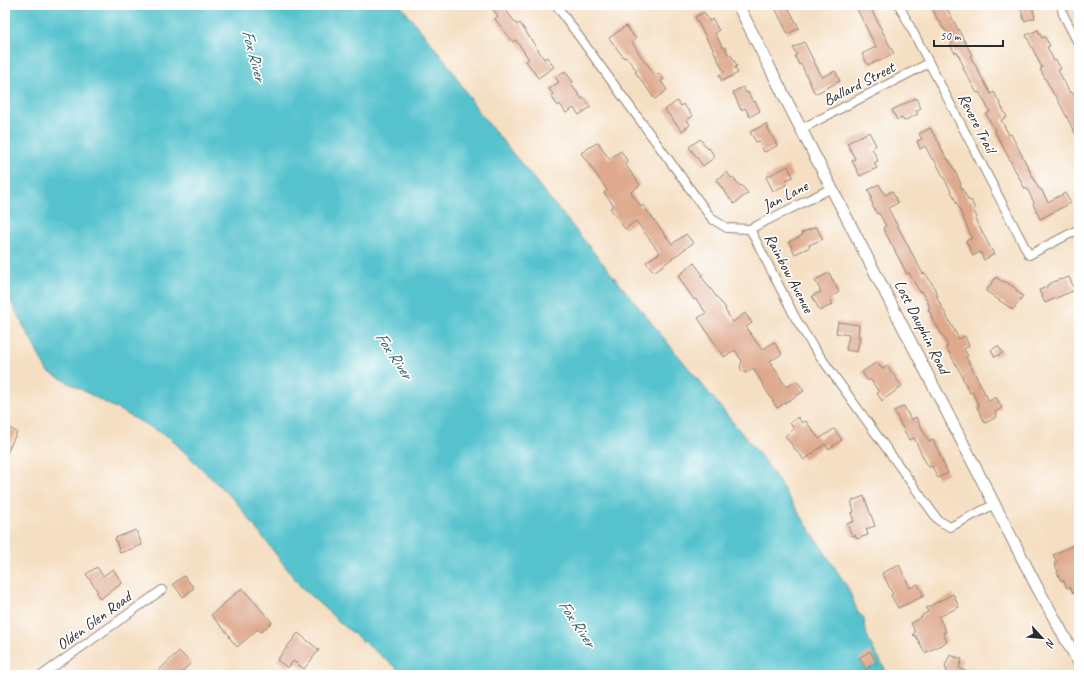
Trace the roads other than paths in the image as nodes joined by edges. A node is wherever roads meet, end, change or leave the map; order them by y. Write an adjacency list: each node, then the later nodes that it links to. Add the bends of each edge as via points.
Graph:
1 (556, 5): 9 (street, Rainbow Avenue, via 712,218 727,228)
2 (738, 5): 7 (street, Lost Dauphin Road)
3 (900, 5): 6 (street, Revere Trail)
4 (1061, 5): 5 (street)
5 (1079, 45)
6 (930, 63): 7 (street, Ballard Street); 10 (street, Revere Trail, via 1029,255)
7 (801, 129): 8 (street, Lost Dauphin Road)
8 (832, 188): 9 (street, Jan Lane); 11 (street, Lost Dauphin Road)
9 (750, 229): 11 (street, Rainbow Avenue, via 812,345 938,520 950,527)
10 (1079, 229)
11 (995, 504): 13 (street, Lost Dauphin Road)
12 (162, 590): 14 (street, Olden Glen Road)
13 (1079, 663)
14 (42, 675)

